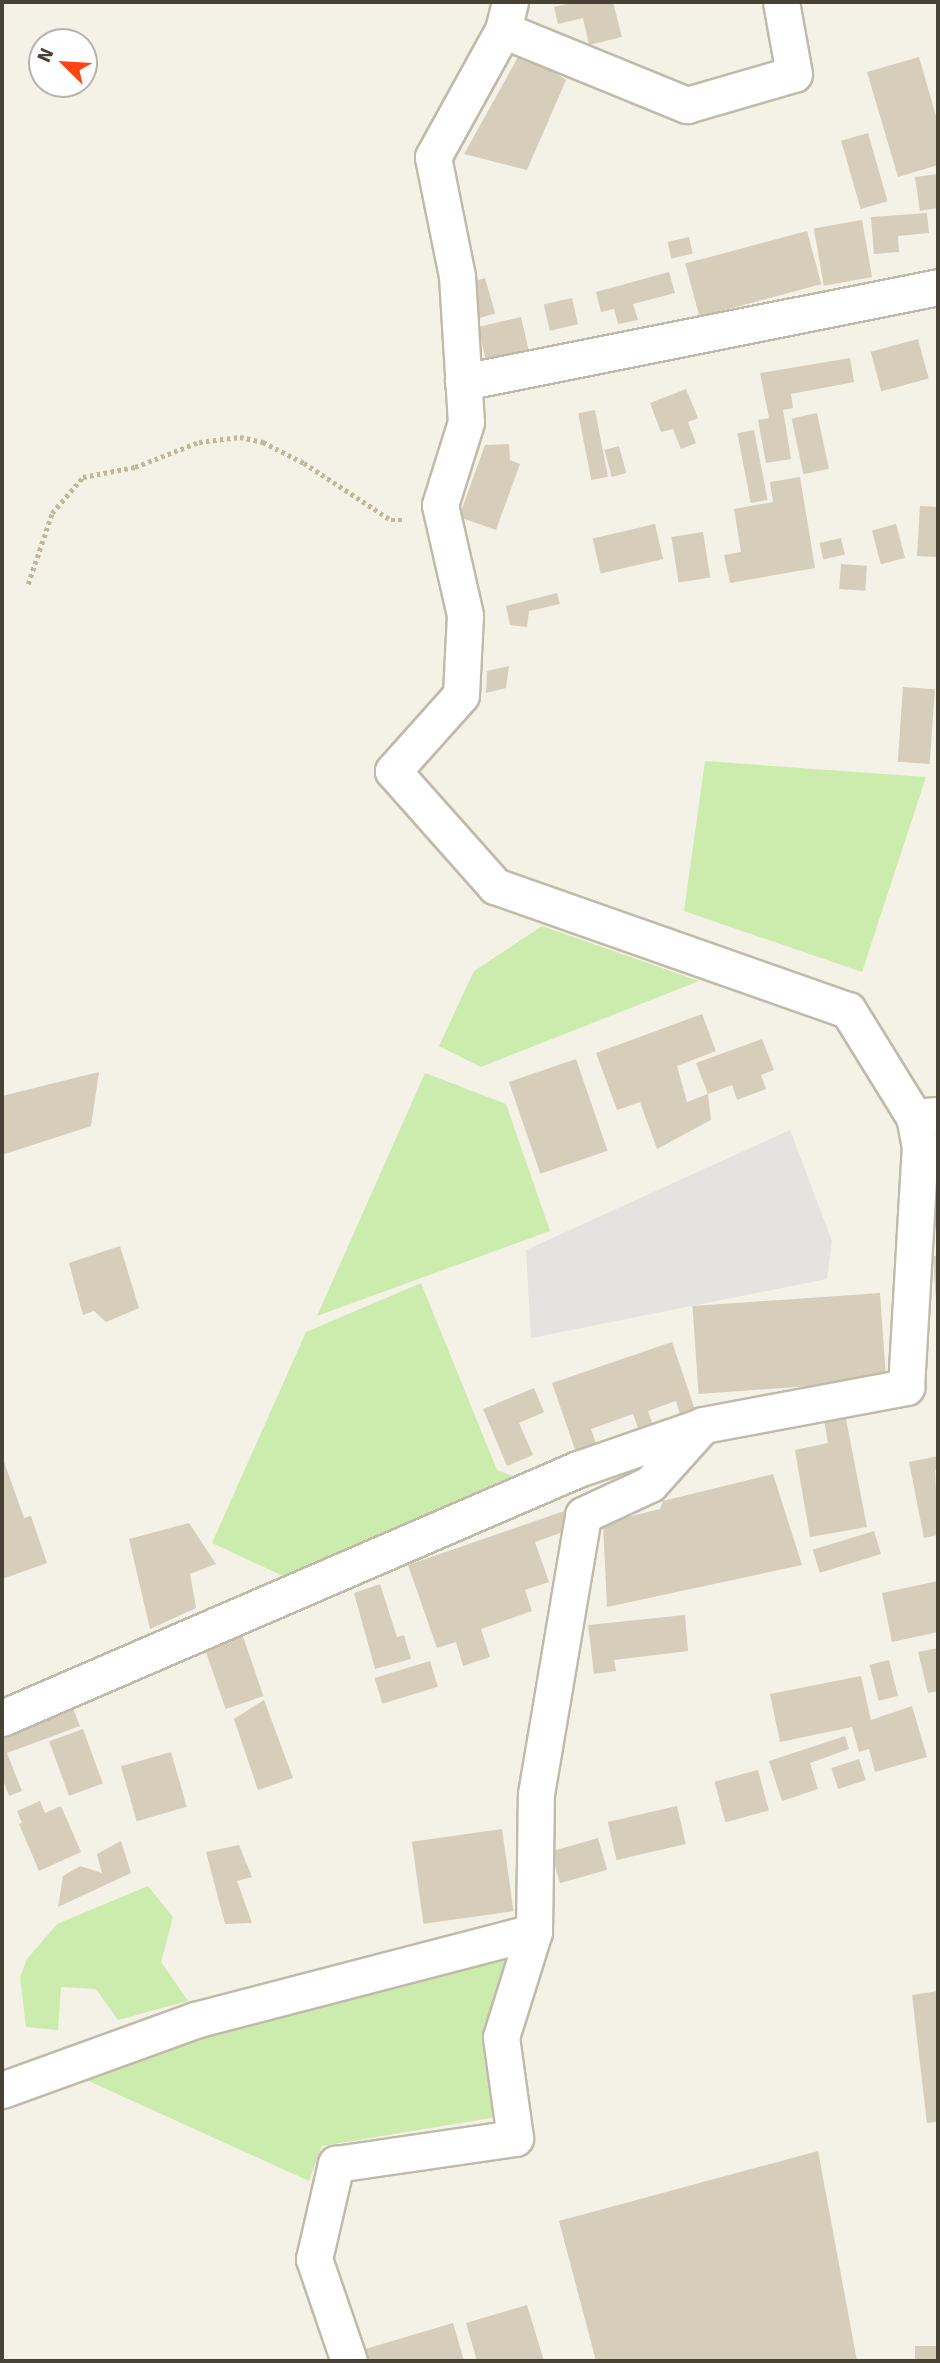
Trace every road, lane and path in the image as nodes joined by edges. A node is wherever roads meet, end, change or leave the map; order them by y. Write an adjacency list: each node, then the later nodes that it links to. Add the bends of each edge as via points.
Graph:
1 (781, 2): 2 (street, via 794,74 687,106)
2 (507, 16): 4 (street, via 433,157 457,276)
3 (938, 287): 4 (street)
4 (463, 382): 5 (street, via 466,422)
5 (440, 506): 6 (path, via 417,521 391,520 263,442 240,437 199,442 135,467 83,477 52,513); 7 (street, via 465,615 461,695 393,771 495,886 848,1010)
6 (28, 584)
7 (926, 1116): 8 (street, via 920,1147 906,1387)
8 (703, 1426): 9 (street, via 578,1469); 10 (street, via 650,1484 583,1515 536,1794)
9 (2, 1718)
10 (534, 1931): 11 (street, via 195,2020); 12 (street, via 501,2037 515,2138 336,2164 314,2259)
11 (2, 2090)
12 (349, 2361)

